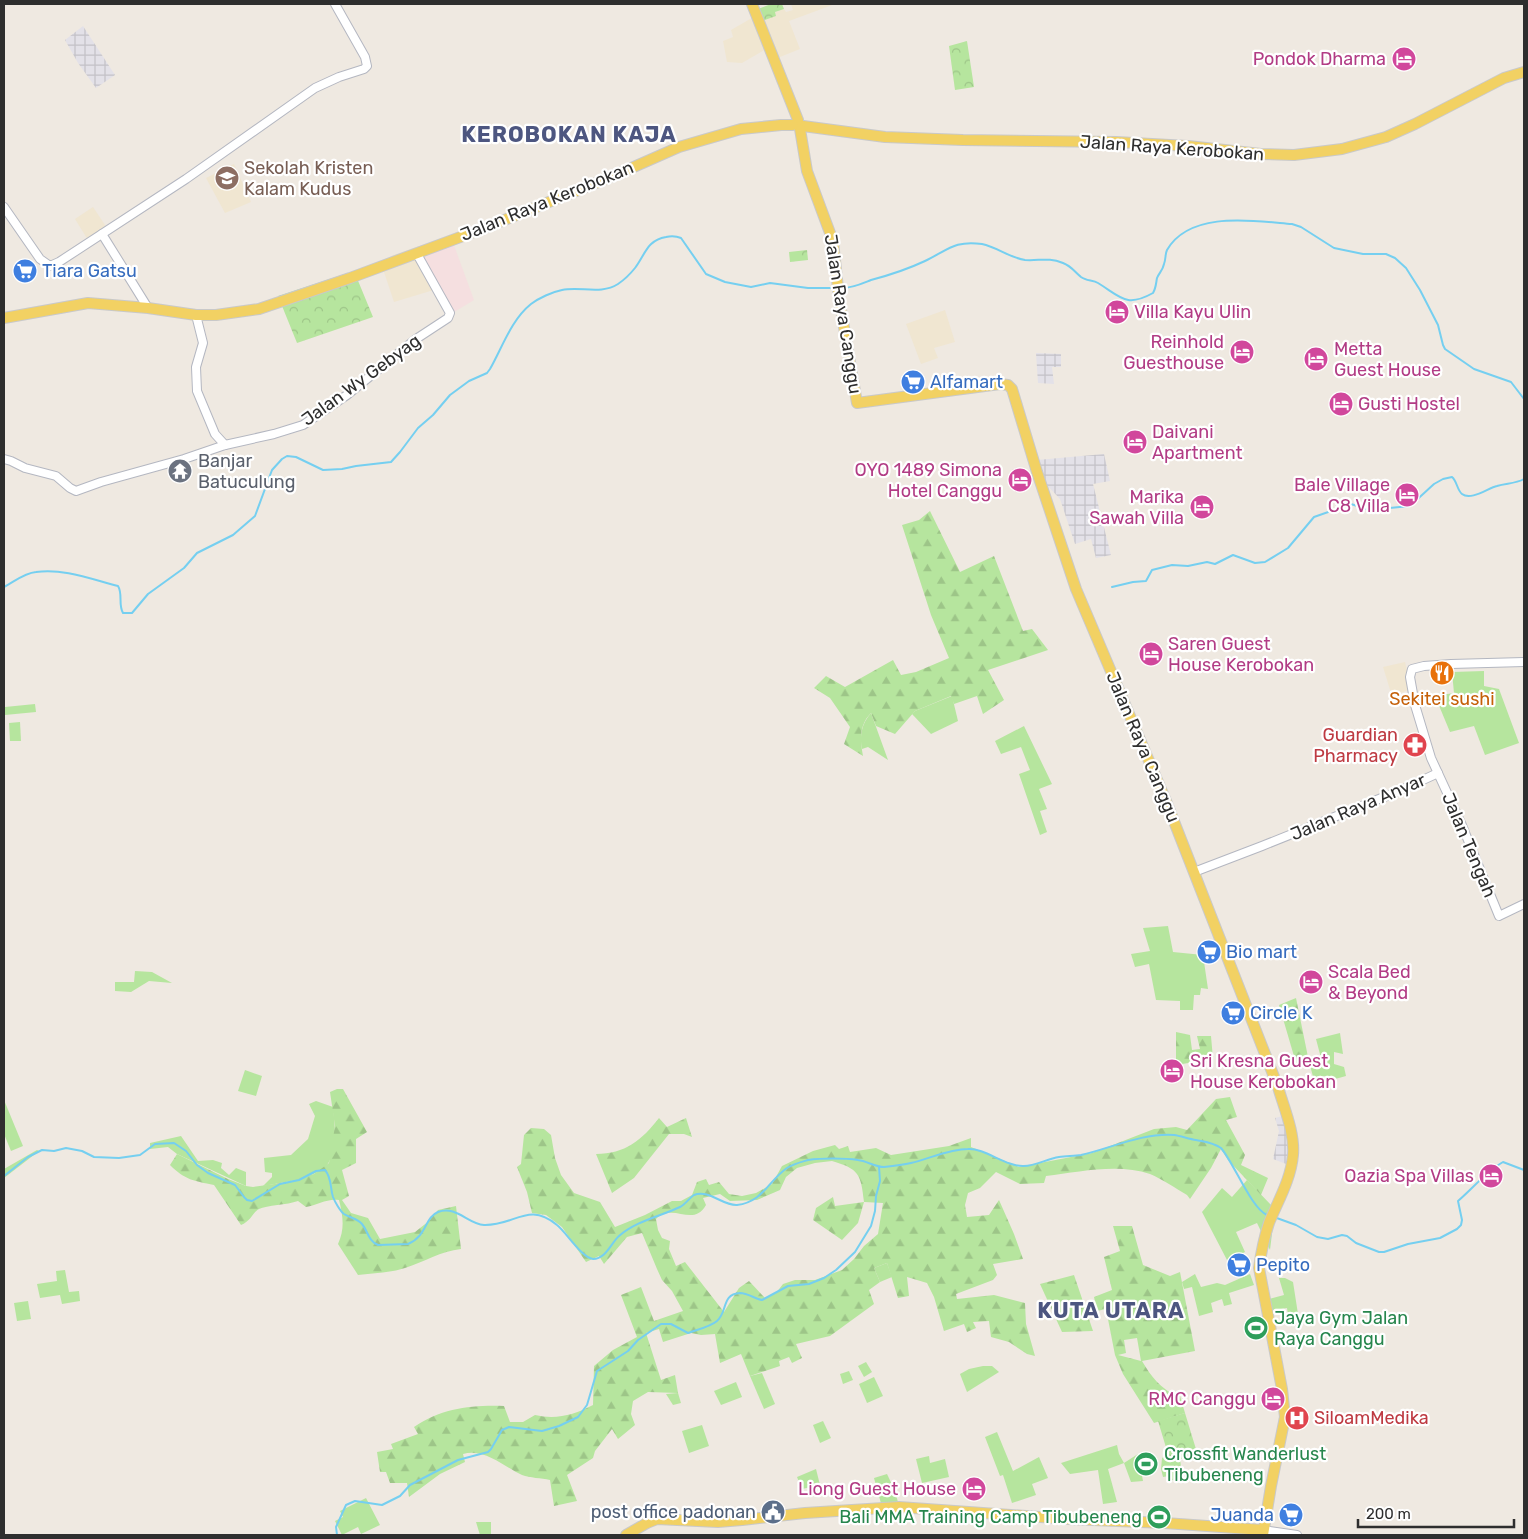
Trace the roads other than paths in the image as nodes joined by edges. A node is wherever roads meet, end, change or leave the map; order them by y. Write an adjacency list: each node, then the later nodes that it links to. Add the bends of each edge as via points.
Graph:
1 (335, 4): 6 (street, via 365,56 367,64 364,69 315,88)
2 (753, 4): 4 (main road, Jalan Raya Canggu)
3 (1524, 72): 4 (main road, Jalan Raya Kerobokan, via 1504,78 1386,137 1342,149 1294,155 1116,142 885,137)
4 (799, 125): 7 (main road, Jalan Raya Kerobokan, via 741,129 679,147); 17 (main road, Jalan Raya Canggu, via 807,171 833,241 857,403 1000,384 1012,389 1076,589)
5 (4, 206): 6 (street, via 40,259 50,266)
6 (102, 234): 8 (street)
7 (417, 254): 9 (main road, Jalan Raya Kerobokan, via 259,309); 12 (street, Jalan Wy Gebyag, via 450,313 448,318 303,425)
8 (148, 308): 9 (main road, Jalan Raya Kerobokan); 10 (main road, Jalan Raya Kerobokan, via 88,303)
9 (196, 315): 11 (street, via 203,346 196,367 195,384)
10 (4, 318)
11 (216, 434): 12 (street); 13 (street)
12 (225, 445): 13 (street, Jalan Wy Gebyag)
13 (216, 448): 14 (street, Jalan Wy Gebyag, via 76,491 56,476)
14 (4, 459)
15 (1524, 662): 16 (street, Jalan Raya Anyar, via 1464,663 1412,669 1410,678 1416,708)
16 (1438, 773): 17 (street, Jalan Raya Anyar); 18 (street, Jalan Tengah, via 1499,916)
17 (1194, 872): 20 (main road, Jalan Raya Canggu, via 1278,1088 1294,1148 1283,1192 1265,1238 1259,1268 1285,1417)
18 (1524, 904)
19 (1202, 1531): 20 (main road); 21 (main road, via 1166,1523 899,1507 718,1522 657,1519)
20 (1263, 1533): 22 (street)
21 (626, 1535)
22 (1297, 1535)

